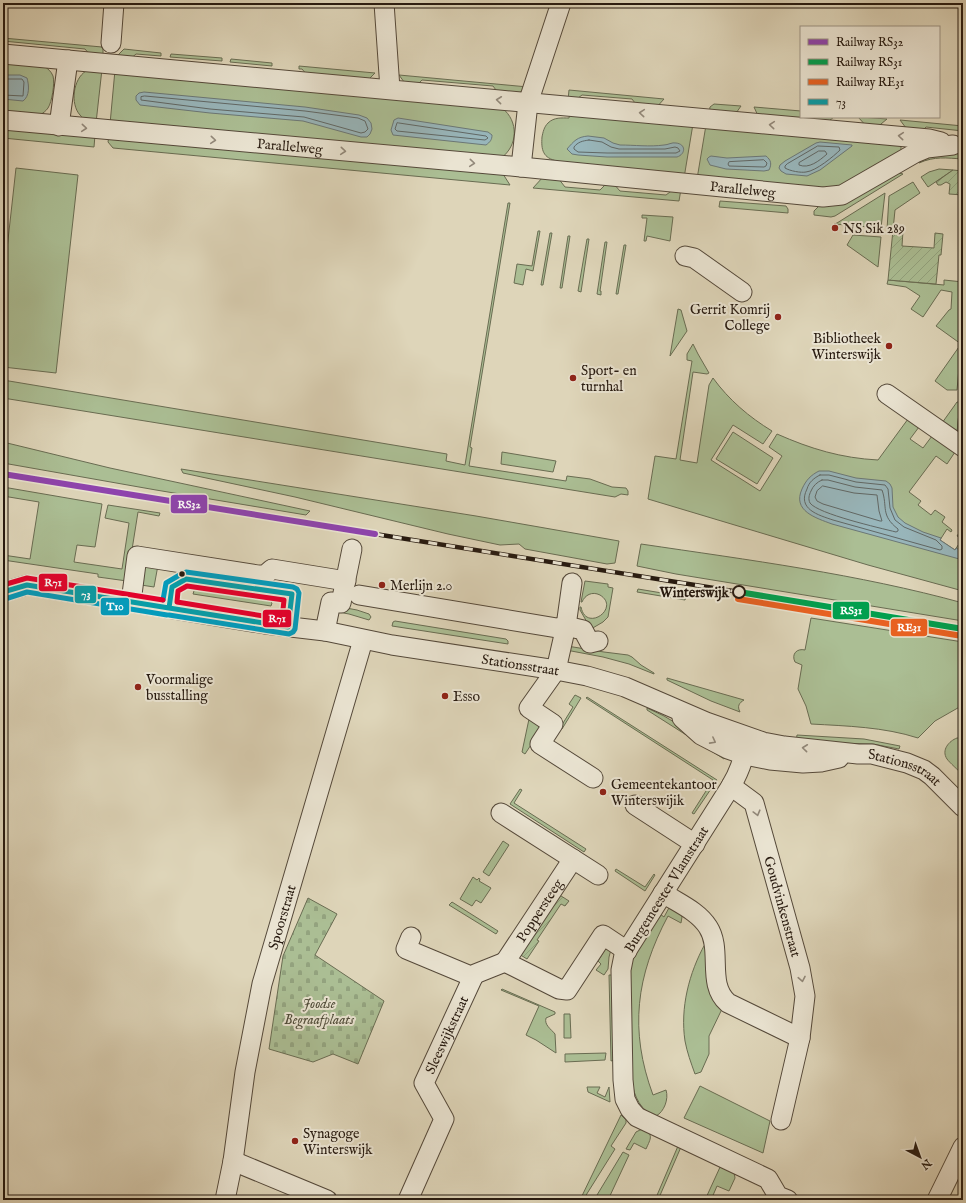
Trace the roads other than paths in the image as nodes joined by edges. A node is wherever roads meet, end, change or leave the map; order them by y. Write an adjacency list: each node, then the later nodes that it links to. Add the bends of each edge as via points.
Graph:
1 (114, 3): 4 (street)
2 (384, 3): 7 (street)
3 (561, 3): 8 (street)
4 (111, 43)
5 (3, 54): 6 (street, Parallelweg)
6 (68, 60): 7 (street, Parallelweg); 10 (street)
7 (390, 89): 8 (street, Parallelweg, one-way to 7)
8 (528, 103): 11 (street, Parallelweg, one-way to 8, via 929,139); 12 (street)
9 (3, 120): 10 (street, Parallelweg)
10 (59, 126): 12 (street, Parallelweg, one-way to 12)
11 (958, 145): 12 (street, Parallelweg, via 927,148 842,195 823,197)
12 (521, 167)
13 (685, 256): 14 (street, via 694,258)
14 (742, 292)
15 (887, 394): 16 (street)
16 (963, 447)
17 (352, 548): 18 (street)
18 (346, 581): 22 (street, via 272,569 265,575 137,556); 24 (street, via 341,603 331,602)
19 (572, 583): 23 (street)
20 (3, 592): 22 (street, Stationsstraat, via 27,585)
21 (359, 595): 23 (street, via 556,628)
22 (131, 602): 24 (street, Stationsstraat)
23 (566, 626): 26 (street, via 582,630 590,643); 27 (street)
24 (325, 631): 25 (street, Stationsstraat)
25 (363, 640): 27 (street, Stationsstraat); 45 (street, Spoorstraat, via 262,984 245,1072)
26 (598, 641)
27 (556, 670): 28 (street, Stationsstraat, via 625,687 706,722); 29 (street, via 529,708 553,724 540,744)
28 (746, 746): 30 (street, Burgemeester Vlamstraat, via 739,771); 32 (street, Stationsstraat, via 763,742 872,754 906,763 932,776)
29 (593, 778)
30 (731, 786): 34 (street, Burgemeester Vlamstraat); 42 (street, Goudvinkenstraat, one-way to 42, via 754,803 800,968 805,996)
31 (634, 805): 34 (street)
32 (963, 807)
33 (502, 813): 35 (street)
34 (694, 844): 37 (street, Burgemeester Vlamstraat)
35 (573, 859): 36 (street); 40 (street, Poppersteeg)
36 (598, 875)
37 (663, 893): 39 (street, Burgemeester Vlamstraat); 42 (street, via 695,913 711,932 715,948 717,985 723,998 728,1003)
38 (411, 936): 41 (street, via 406,949)
39 (627, 951): 40 (street, via 603,935 566,990 559,989); 46 (street, Burgemeester Vlamstraat, via 621,970 623,1080 625,1099 630,1109 637,1117 768,1179)
40 (505, 962): 41 (street, via 475,974)
41 (473, 978): 49 (street, Sleeswijkstraat, via 424,1084 444,1119)
42 (800, 1038): 43 (street, Goudvinkenstraat)
43 (781, 1120)
44 (963, 1147): 50 (street)
45 (233, 1161): 47 (street, Spoorstraat); 48 (street)
46 (780, 1199)
47 (225, 1200)
48 (326, 1200)
49 (408, 1200)
50 (937, 1200)

